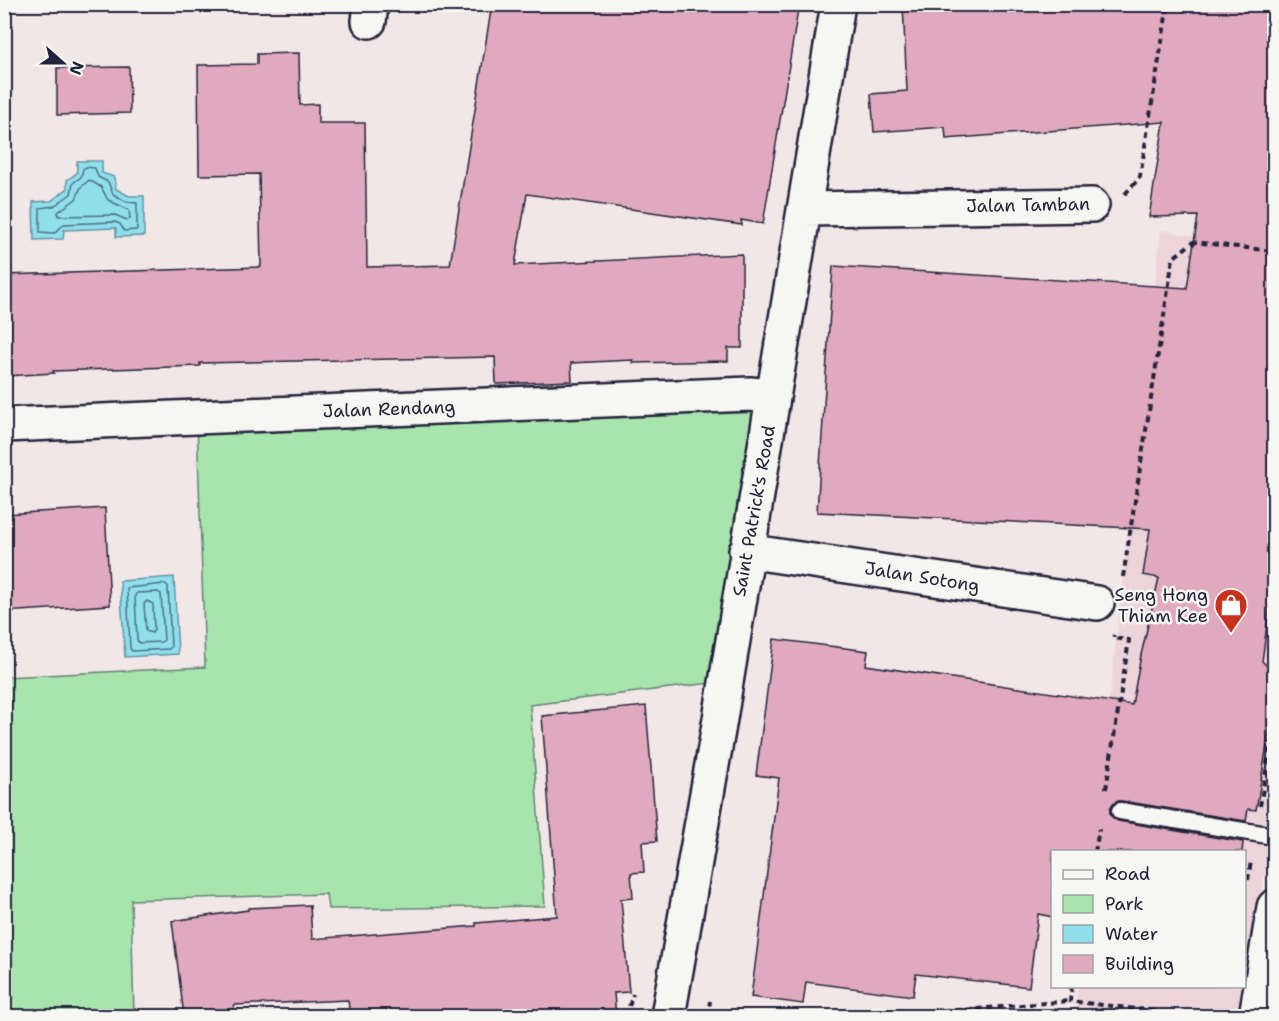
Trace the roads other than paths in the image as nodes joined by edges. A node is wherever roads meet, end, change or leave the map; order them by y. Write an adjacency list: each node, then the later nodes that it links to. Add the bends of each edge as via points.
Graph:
1 (838, 4): 3 (street, Saint Patrick's Road)
2 (1092, 205): 3 (street, Jalan Tamban)
3 (804, 209): 4 (street, Saint Patrick's Road)
4 (773, 396): 5 (street, Jalan Rendang); 6 (street, Saint Patrick's Road)
5 (4, 425)
6 (746, 550): 7 (street, Jalan Sotong); 11 (street, Saint Patrick's Road)
7 (1106, 615)
8 (1120, 811): 9 (lane)
9 (1275, 836)
10 (1275, 907): 12 (street)
11 (668, 1017)
12 (1256, 1017)

